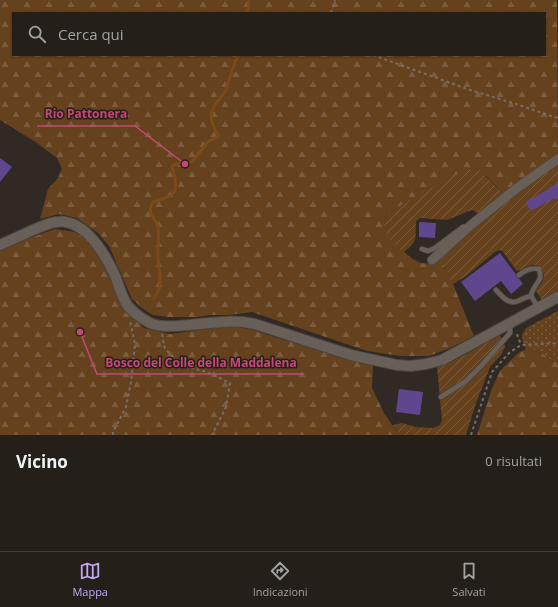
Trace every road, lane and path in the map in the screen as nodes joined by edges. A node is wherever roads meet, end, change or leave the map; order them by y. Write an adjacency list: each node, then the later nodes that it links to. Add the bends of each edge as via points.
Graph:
1 (335, 0): 2 (path)
2 (331, 12)
3 (376, 56): 4 (path)
4 (558, 118)
5 (558, 159): 6 (street)
6 (471, 225): 8 (lane, via 463,227 435,248 428,251); 9 (street)
7 (0, 245): 14 (street, via 54,222 75,225 97,244 105,255)
8 (422, 249)
9 (432, 260)
10 (519, 275): 12 (lane, via 526,270 539,269 541,278)
11 (496, 290): 12 (lane, via 512,302)
12 (531, 296): 15 (lane)
13 (558, 297): 15 (street)
14 (125, 302): 17 (street, via 142,318); 20 (path, via 135,344 126,407)
15 (538, 307): 16 (street)
16 (510, 322): 17 (street, via 442,360 412,366 358,356 245,322); 19 (lane, via 510,333 481,366 466,381)
17 (159, 326): 21 (path, via 165,348 182,366 207,372 230,383 226,407)
18 (558, 344): 22 (path, via 521,345 510,352 492,372)
19 (441, 397)
20 (113, 435)
21 (212, 435)
22 (471, 435)

